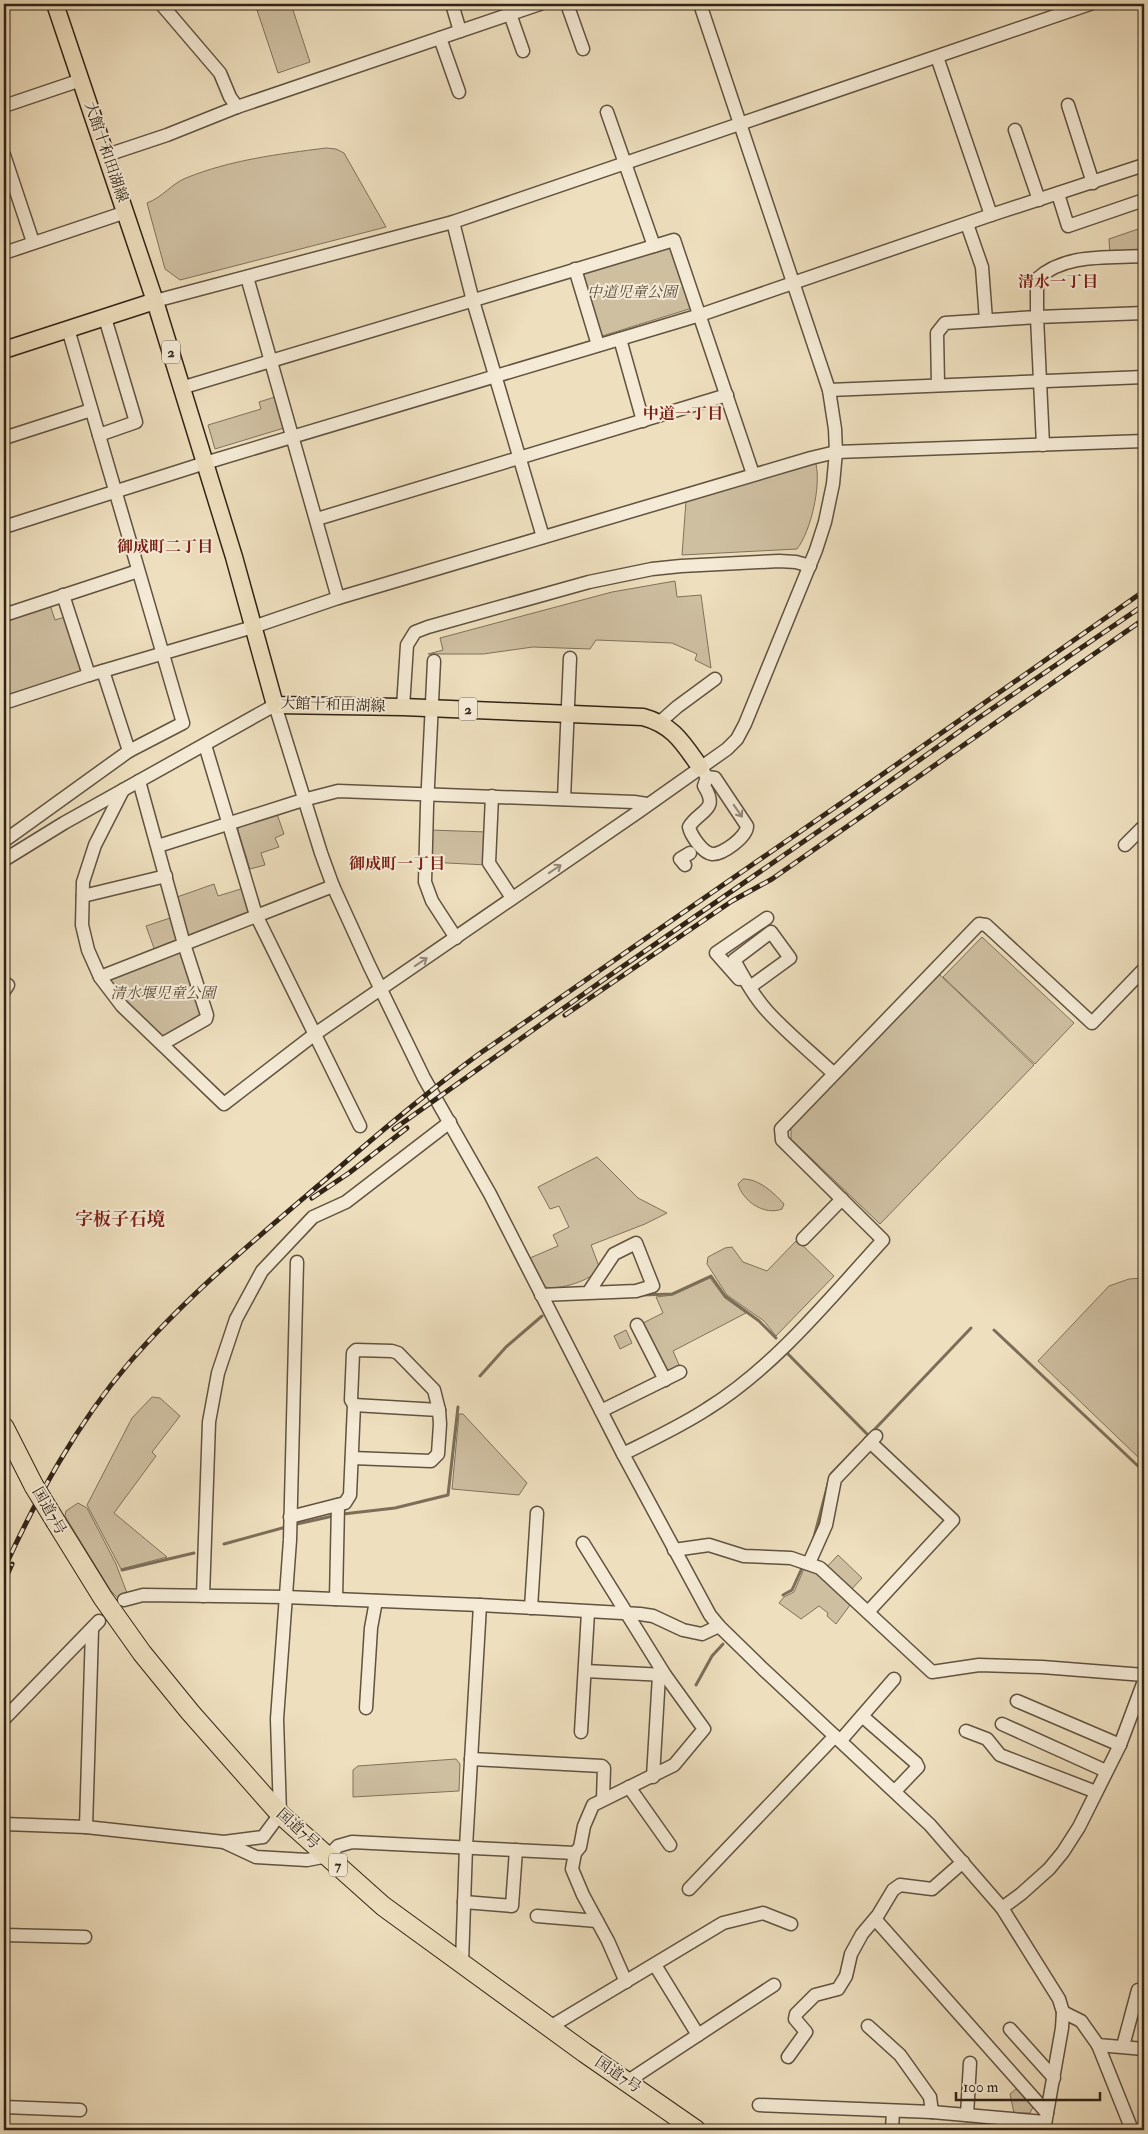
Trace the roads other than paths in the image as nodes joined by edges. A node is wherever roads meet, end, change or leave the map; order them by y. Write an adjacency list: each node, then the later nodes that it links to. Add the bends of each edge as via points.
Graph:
1 (55, 4): 14 (main road, 大館十和田湖線 / 2)
2 (452, 4): 9 (street)
3 (540, 4): 8 (street)
4 (567, 4): 11 (street)
5 (700, 4): 20 (street)
6 (1090, 4): 13 (street)
7 (164, 5): 18 (street, via 220,72)
8 (512, 10): 9 (street); 12 (street)
9 (460, 31): 10 (street)
10 (440, 38): 15 (street); 18 (street)
11 (583, 49)
12 (523, 51)
13 (937, 57): 20 (street); 31 (street)
14 (80, 80): 17 (street); 23 (main road, 大館十和田湖線 / 2)
15 (459, 92)
16 (1068, 105): 26 (street)
17 (4, 106)
18 (237, 107): 23 (street)
19 (607, 112): 24 (street)
20 (741, 124): 24 (street); 40 (street)
21 (1015, 130): 28 (street)
22 (4, 155): 34 (street)
23 (107, 155): 30 (main road, 大館十和田湖線 / 2)
24 (626, 163): 32 (street); 35 (street)
25 (1144, 165): 26 (street)
26 (1093, 183): 27 (street)
27 (1058, 194): 28 (street); 29 (street, via 1068,226)
28 (1039, 200): 31 (street)
29 (1144, 200)
30 (126, 212): 34 (street); 41 (main road, 大館十和田湖線 / 2)
31 (991, 215): 33 (street)
32 (453, 222): 39 (street); 42 (street)
33 (967, 224): 40 (street); 47 (street, via 982,266)
34 (33, 242): 36 (street)
35 (654, 246): 38 (street); 44 (street, via 674,240)
36 (4, 253)
37 (1144, 256): 45 (street, via 1072,260 1046,270 1037,279)
38 (575, 269): 42 (street); 50 (street)
39 (247, 277): 41 (street); 52 (street)
40 (795, 283): 44 (street); 58 (street)
41 (155, 300): 46 (main road); 57 (main road, 大館十和田湖線 / 2)
42 (473, 301): 52 (street); 53 (street)
43 (1144, 313): 45 (street)
44 (700, 315): 49 (street); 59 (street)
45 (1037, 317): 47 (street); 55 (street)
46 (105, 318): 48 (main road); 62 (street, via 136,422)
47 (986, 320): 56 (street, via 945,323 937,333)
48 (68, 329): 51 (main road); 60 (street)
49 (620, 339): 50 (street); 61 (street)
50 (598, 345): 53 (street)
51 (4, 350)
52 (271, 361): 57 (street); 63 (street)
53 (495, 375): 63 (street); 68 (street)
54 (1144, 376): 55 (street)
55 (1039, 382): 56 (street); 66 (street)
56 (938, 384): 58 (street)
57 (181, 388): 69 (main road, 大館十和田湖線 / 2)
58 (829, 390): 67 (street)
59 (727, 395): 61 (street); 70 (street)
60 (91, 410): 62 (street); 64 (street)
61 (643, 421): 68 (street)
62 (99, 435): 71 (street)
63 (293, 437): 69 (street); 72 (street)
64 (4, 438)
65 (1144, 441): 66 (street)
66 (1043, 445): 67 (street)
67 (836, 452): 70 (street); 75 (street, via 828,510)
68 (519, 459): 72 (street); 74 (street)
69 (204, 463): 71 (street); 80 (main road, 大館十和田湖線 / 2)
70 (753, 474): 74 (street)
71 (116, 492): 73 (street); 76 (street)
72 (317, 519): 78 (street)
73 (4, 527)
74 (543, 537): 78 (street)
75 (810, 566): 89 (street, via 779,561 652,570 589,582 428,627 414,632 407,645); 95 (street, via 741,732)
76 (138, 571): 77 (street); 81 (street)
77 (63, 595): 79 (street); 85 (street)
78 (338, 598): 80 (street)
79 (4, 615)
80 (253, 627): 81 (street); 88 (main road, 大館十和田湖線 / 2)
81 (162, 653): 84 (street); 94 (street, via 183,723)
82 (570, 658): 91 (street)
83 (434, 661): 90 (street)
84 (104, 671): 85 (street); 94 (street)
85 (89, 675): 87 (street)
86 (715, 679): 92 (street)
87 (4, 703)
88 (275, 705): 89 (main road, 大館十和田湖線 / 2); 93 (street); 101 (street)
89 (403, 707): 90 (main road, 大館十和田湖線 / 2)
90 (432, 708): 91 (main road, 大館十和田湖線 / 2); 98 (street)
91 (567, 713): 92 (main road, 大館十和田湖線 / 2, via 633,716); 100 (street)
92 (660, 722): 95 (main road, 大館十和田湖線 / 2, via 677,736)
93 (205, 745): 96 (street); 103 (street)
94 (129, 751): 105 (street)
95 (703, 772): 95 (street, one-way to 95, via 715,778 747,826 744,836 713,854 704,850 690,827 710,804); 102 (street)
96 (139, 781): 97 (street); 107 (street)
97 (123, 790): 108 (street); 111 (street, via 95,845 83,882)
98 (428, 794): 99 (street); 101 (street, via 338,791); 115 (street, via 427,891)
99 (492, 796): 100 (street); 112 (street, via 489,863)
100 (564, 799): 102 (street)
101 (303, 800): 103 (street); 110 (street)
102 (647, 804): 112 (street, one-way to 102)
103 (229, 823): 107 (street); 113 (street)
104 (1144, 826): 106 (street)
105 (4, 841)
106 (1125, 845)
107 (158, 846): 109 (street)
108 (4, 860)
109 (166, 876): 111 (street); 116 (street)
110 (333, 886): 113 (street); 120 (street)
111 (83, 896): 118 (street, via 82,925 88,950)
112 (512, 898): 115 (street)
113 (256, 915): 116 (street); 121 (street)
114 (767, 918): 119 (street, via 715,949)
115 (456, 938): 120 (street, one-way to 115)
116 (184, 944): 118 (street); 122 (street, via 207,1015)
117 (1144, 969): 123 (street, via 1092,1023 986,925 979,924)
118 (100, 977): 122 (street, via 122,1006)
119 (747, 987): 119 (street, via 790,958 771,932 734,960); 123 (street, via 768,1012)
120 (381, 989): 121 (street); 124 (street, via 424,1078)
121 (315, 1034): 122 (street, via 224,1104); 125 (street)
122 (162, 1044)
123 (833, 1074): 126 (street, via 781,1129 782,1140)
124 (450, 1122): 130 (street); 146 (street, via 346,1202 313,1217 262,1271 236,1319 218,1373 209,1422)
125 (360, 1126)
126 (842, 1199): 127 (street); 138 (street, via 883,1240 758,1370 708,1409)
127 (803, 1239)
128 (297, 1262): 142 (street)
129 (588, 1293): 129 (street, via 636,1291 653,1286 636,1243 614,1254); 130 (street)
130 (541, 1295): 136 (street)
131 (637, 1325): 133 (street)
132 (680, 1372): 133 (street)
133 (665, 1380): 136 (street)
134 (354, 1405): 135 (street); 135 (street, via 350,1400 353,1353 356,1350 392,1351 398,1353 434,1390); 139 (street)
135 (439, 1410): 139 (street, via 438,1454 431,1461)
136 (601, 1410): 138 (street)
137 (4, 1427): 178 (highway, 国道7号 / 7, bridge, via 34,1486 103,1598 142,1653)
138 (623, 1454): 144 (street)
139 (352, 1458): 140 (street, via 350,1495 345,1503)
140 (338, 1505): 142 (street); 148 (street)
141 (537, 1513): 152 (street)
142 (290, 1517): 147 (street)
143 (582, 1543): 155 (street)
144 (674, 1550): 145 (street, via 709,1544 744,1556 791,1558); 156 (street)
145 (810, 1563): 154 (street, via 820,1568); 154 (street, via 826,1525 836,1479 873,1439 953,1520)
146 (203, 1596): 147 (street); 149 (street, via 143,1595)
147 (285, 1597): 148 (street); 178 (street, via 277,1720)
148 (336, 1599): 150 (street)
149 (124, 1600)
150 (376, 1601): 151 (street); 163 (street, via 370,1628)
151 (480, 1605): 152 (street); 171 (street)
152 (530, 1608): 153 (street)
153 (588, 1612): 155 (street); 157 (street)
154 (868, 1612): 159 (street, via 932,1672 979,1665 1042,1666)
155 (626, 1614): 156 (street, via 653,1616 683,1630 702,1634); 158 (street)
156 (718, 1626): 169 (street)
157 (585, 1671): 158 (street); 168 (street)
158 (662, 1675): 173 (street); 173 (street, via 704,1729 674,1765)
159 (1144, 1675)
160 (894, 1679): 164 (street)
161 (1144, 1681): 170 (street)
162 (1017, 1701): 170 (street)
163 (366, 1708)
164 (862, 1716): 169 (street); 175 (street, via 916,1762 918,1767)
165 (4, 1719): 180 (street, via 96,1626)
166 (1002, 1724): 172 (street)
167 (966, 1731): 176 (street, via 987,1739 1000,1755)
168 (582, 1732)
169 (838, 1738): 175 (street); 188 (street)
170 (1120, 1744): 172 (street)
171 (471, 1758): 177 (street, via 602,1766); 183 (street)
172 (1106, 1771): 176 (street)
173 (653, 1777): 174 (street)
174 (629, 1787): 177 (street); 182 (street)
175 (895, 1790): 187 (street)
176 (1096, 1792): 190 (street, via 1063,1852 1028,1888)
177 (603, 1800): 185 (street, via 593,1805 580,1847)
178 (280, 1814): 181 (street, via 263,1837); 186 (highway, 国道7号 / 7)
179 (4, 1824): 180 (street)
180 (86, 1827): 181 (street)
181 (224, 1842): 186 (street, via 256,1857 307,1860)
182 (670, 1845)
183 (466, 1847): 184 (street); 186 (street, via 352,1842 338,1846); 189 (street)
184 (516, 1850): 185 (street); 189 (street, via 512,1906)
185 (575, 1853): 193 (street, via 572,1869)
186 (328, 1856): 197 (highway, 国道7号 / 7, via 382,1906)
187 (962, 1862): 190 (street); 192 (street, via 932,1889 900,1885 893,1890)
188 (689, 1889)
189 (464, 1902): 197 (street)
190 (1002, 1908): 202 (street, via 1059,1999)
191 (537, 1916): 193 (street)
192 (875, 1919): 210 (street, via 851,1954 846,1976 838,1989 815,1995 796,2014 795,2020 806,2032); 220 (street)
193 (597, 1921): 199 (street)
194 (790, 1924): 198 (street, via 763,1913 723,1923)
195 (4, 1934): 196 (street)
196 (85, 1937)
197 (462, 1962): 204 (highway, 国道7号 / 7)
198 (655, 1965): 199 (street); 206 (street)
199 (626, 1982): 204 (street)
200 (774, 1984): 206 (street)
201 (1138, 1990): 208 (street)
202 (1063, 2012): 207 (street, via 1081,2021); 212 (street)
203 (868, 2026): 218 (street, via 900,2055 930,2097)
204 (550, 2027): 213 (highway, 国道7号 / 7)
205 (1010, 2028): 212 (street)
206 (698, 2035): 213 (street)
207 (1098, 2045): 208 (street); 223 (street)
208 (1123, 2046): 209 (street)
209 (1144, 2049)
210 (788, 2057)
211 (970, 2063): 219 (street)
212 (1054, 2078): 220 (street)
213 (628, 2081): 221 (highway, 国道7号 / 7)
214 (759, 2106): 217 (street)
215 (4, 2107): 216 (street)
216 (80, 2110)
217 (893, 2111): 218 (street); 222 (street)
218 (932, 2112): 219 (street)
219 (967, 2115): 220 (street)
220 (1046, 2122)
221 (696, 2130)
222 (892, 2130)
223 (1132, 2130)

